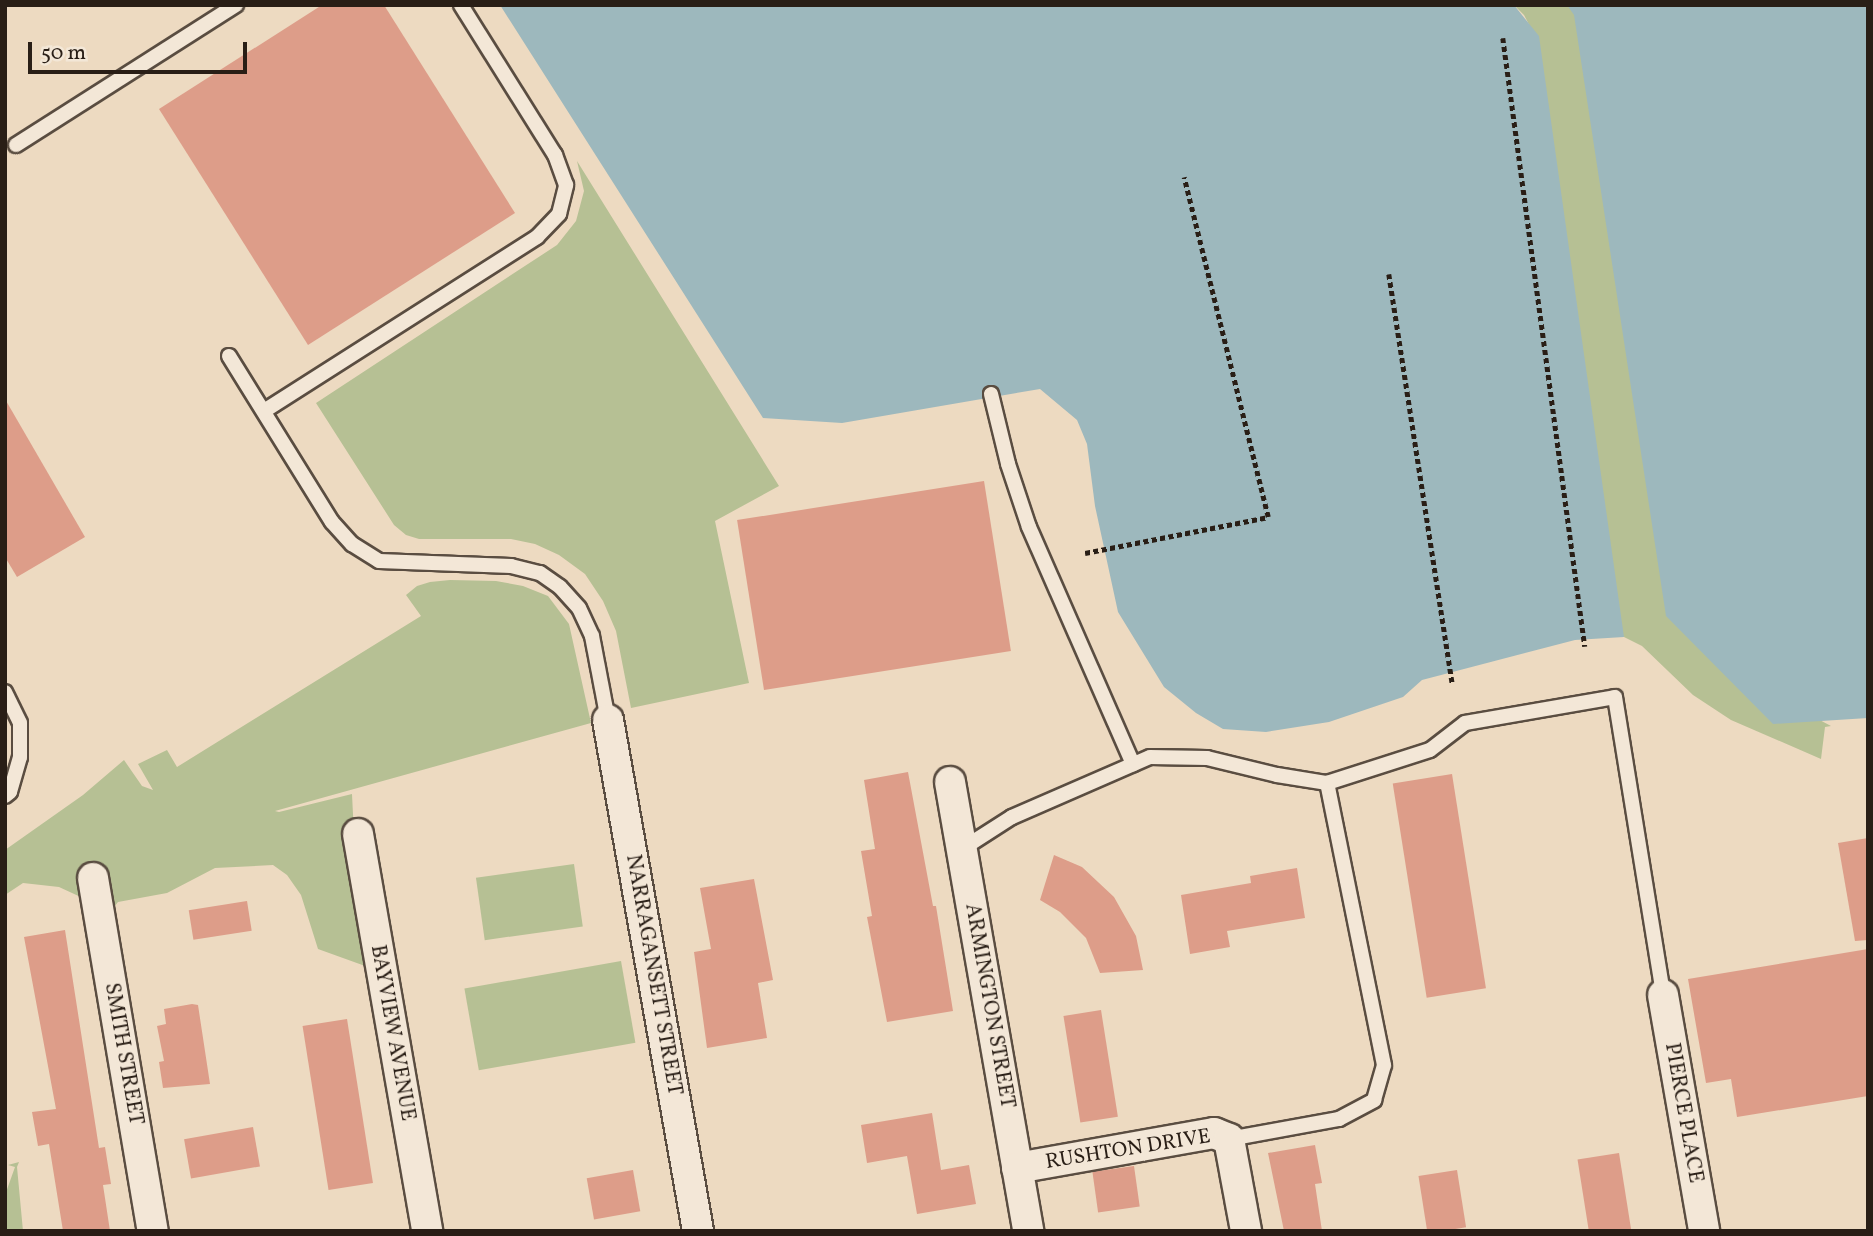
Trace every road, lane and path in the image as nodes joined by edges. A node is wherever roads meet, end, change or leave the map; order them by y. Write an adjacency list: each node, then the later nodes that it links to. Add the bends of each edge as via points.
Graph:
1 (236, 5): 4 (lane)
2 (461, 5): 9 (lane, via 555,155 566,185 559,214 537,237)
3 (1503, 38): 11 (path)
4 (16, 145)
5 (1184, 177): 10 (path, via 1269,517)
6 (1389, 274): 12 (path)
7 (229, 356): 9 (lane)
8 (991, 394): 15 (lane, via 1030,527)
9 (264, 411): 14 (lane, via 332,522 352,544 379,561 511,566 540,573 560,587 579,608 592,636)
10 (1085, 553)
11 (1585, 647)
12 (1452, 683)
13 (5, 692): 18 (lane, via 20,723 20,757)
14 (608, 720): 27 (street, NARRAGANSETT STREET)
15 (1133, 764): 17 (lane, via 1150,757 1207,758); 20 (lane, via 1012,817)
16 (950, 782): 20 (street, ARMINGTON STREET)
17 (1326, 783): 22 (lane, via 1430,750 1465,723 1615,697); 23 (lane, via 1384,1065 1374,1100 1339,1119)
18 (5, 796)
19 (358, 834): 26 (street, BAYVIEW AVENUE)
20 (962, 849): 24 (street, ARMINGTON STREET)
21 (93, 878): 25 (street, SMITH STREET)
22 (1663, 995): 30 (street, PIERCE PLACE)
23 (1229, 1139): 24 (street, RUSHTON DRIVE, via 1214,1133); 29 (street, RUSHTON DRIVE)
24 (1017, 1168): 28 (street, ARMINGTON STREET)
25 (153, 1231)
26 (427, 1231)
27 (698, 1231)
28 (1028, 1231)
29 (1246, 1231)
30 (1704, 1231)

